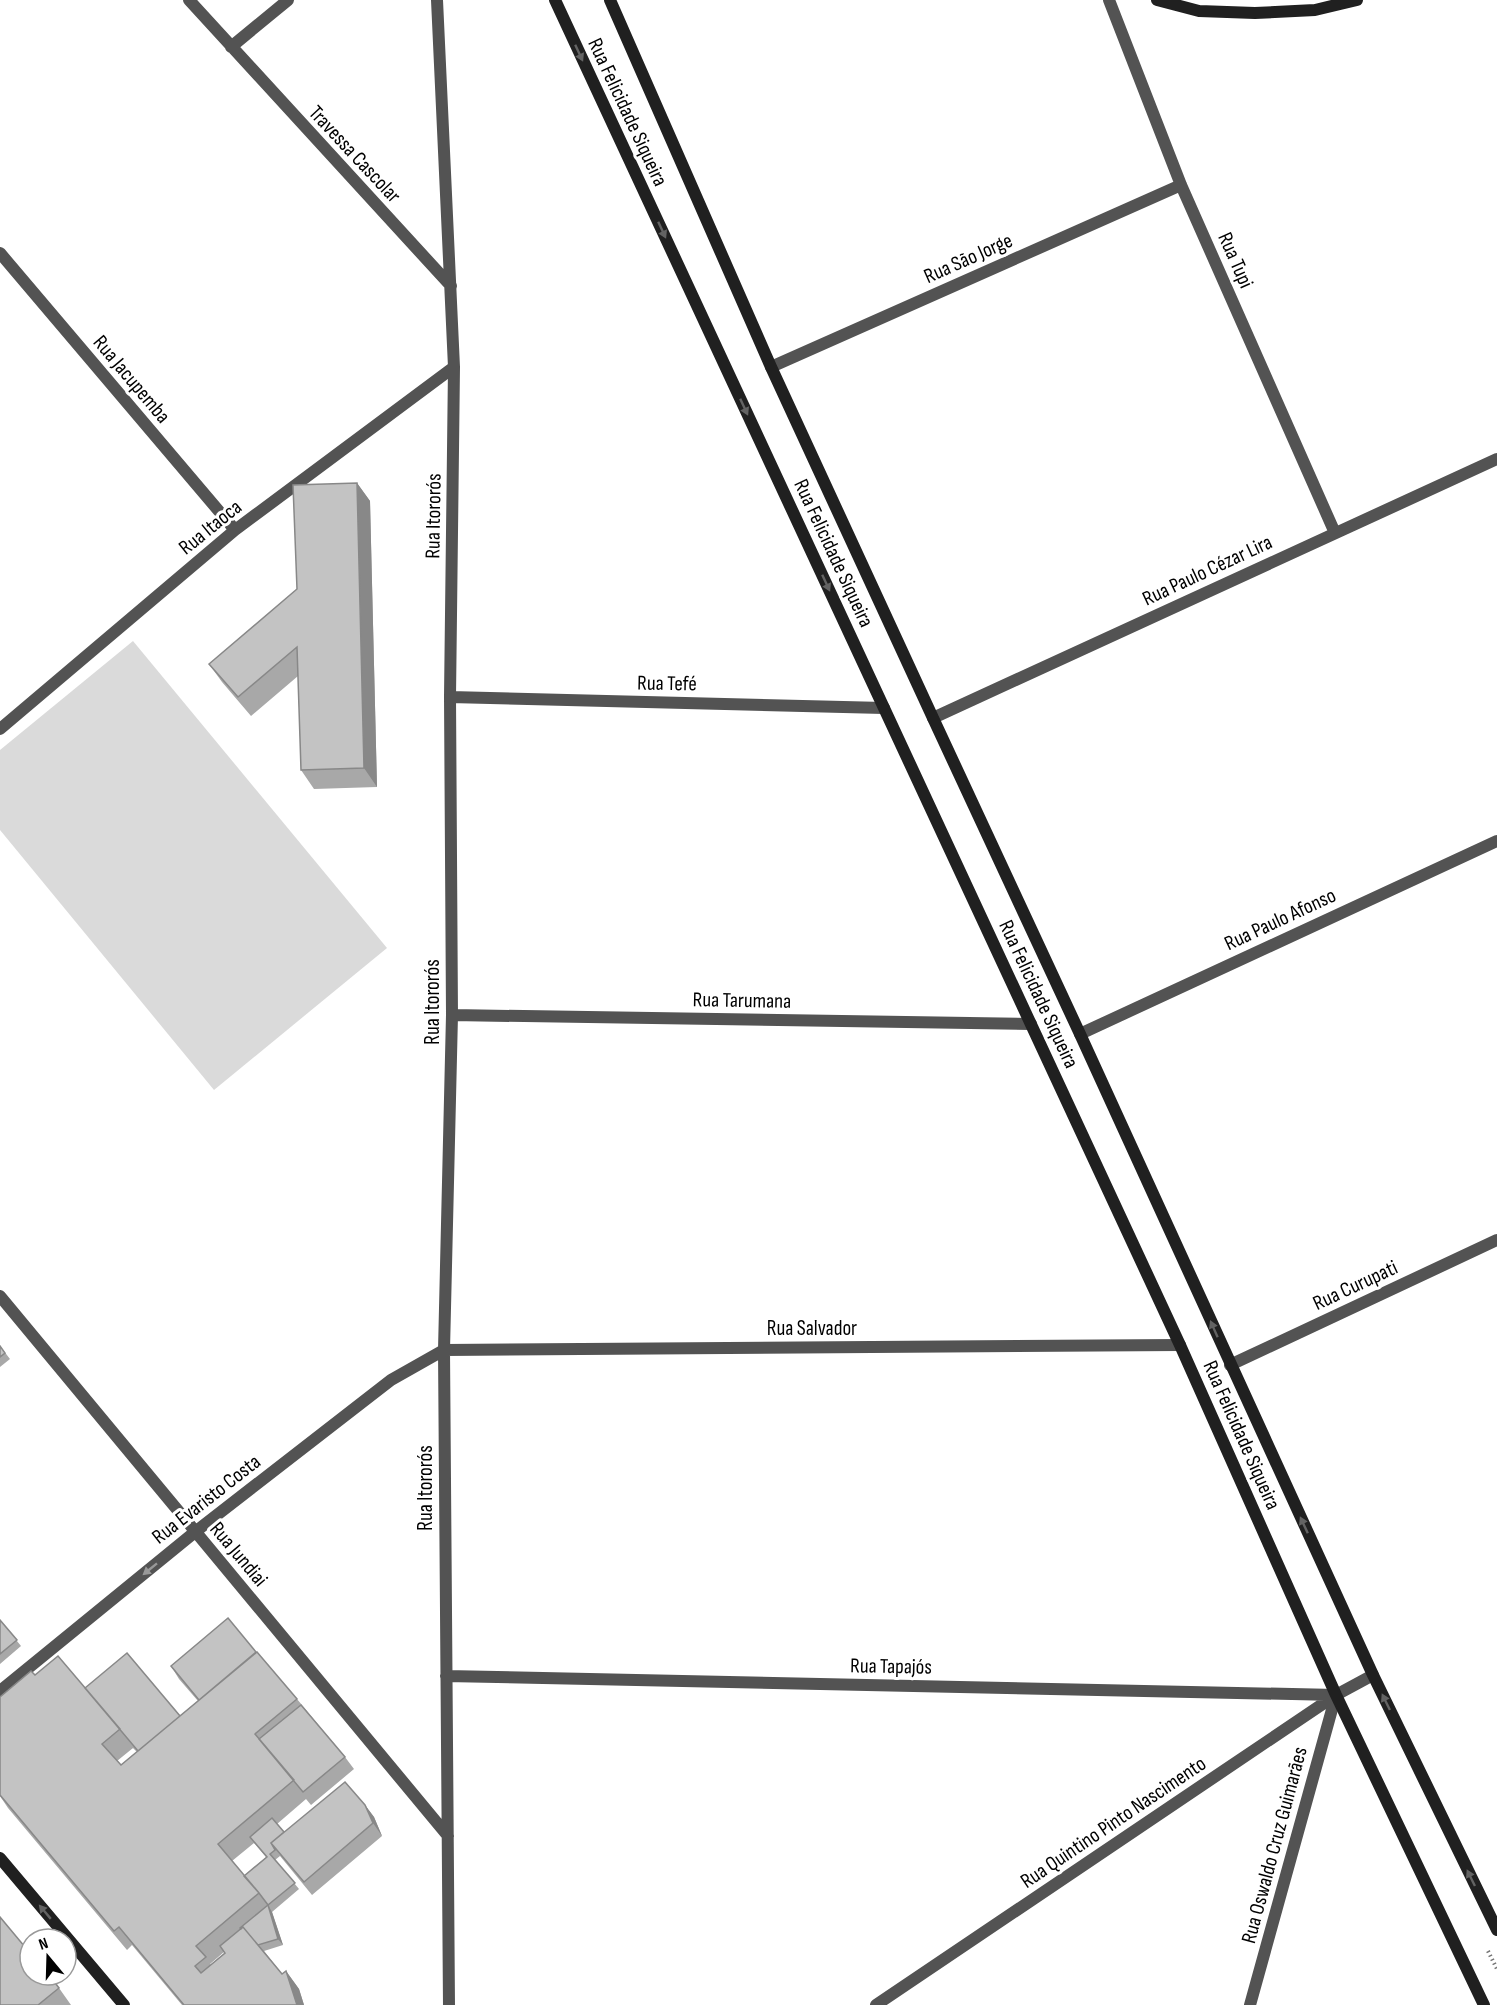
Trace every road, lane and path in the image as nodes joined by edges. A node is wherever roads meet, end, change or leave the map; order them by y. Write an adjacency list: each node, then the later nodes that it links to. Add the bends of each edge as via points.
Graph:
1 (189, 0): 10 (street, Travessa Cascolar)
2 (288, 0): 10 (street)
3 (437, 0): 13 (street, Rua Itororós)
4 (555, 0): 20 (street, Rua Felicidade Siqueira, one-way to 20)
5 (610, 0): 15 (street, Rua Felicidade Siqueira)
6 (1109, 0): 11 (street, Rua Tupi)
7 (1157, 0): 9 (street, via 1199,11 1255,13)
8 (1357, 0): 9 (street)
9 (1317, 5)
10 (231, 47): 13 (street, Travessa Cascolar)
11 (1181, 185): 15 (street, Rua São Jorge); 18 (street, Rua Tupi)
12 (0, 253): 17 (street, Rua Jacupemba)
13 (451, 286): 14 (street, Rua Itororós)
14 (454, 367): 17 (street, Rua Itaoca); 19 (street, Rua Itororós)
15 (771, 367): 21 (street, Rua Felicidade Siqueira)
16 (1497, 459): 18 (street, Rua Paulo Cézar Lira)
17 (235, 530): 22 (street, Rua Itaoca)
18 (1335, 533): 21 (street, Rua Paulo Cézar Lira)
19 (450, 697): 20 (street, Rua Tefé); 24 (street, Rua Itororós)
20 (884, 708): 25 (street, Rua Felicidade Siqueira)
21 (933, 717): 26 (street, Rua Felicidade Siqueira)
22 (0, 729)
23 (1497, 841): 26 (street, Rua Paulo Afonso)
24 (452, 1014): 25 (street, Rua Tarumana); 30 (street, Rua Itororós)
25 (1031, 1024): 29 (street, Rua Felicidade Siqueira)
26 (1080, 1034): 31 (street, Rua Felicidade Siqueira, one-way to 26)
27 (1497, 1240): 31 (street, Rua Curupati)
28 (0, 1296): 32 (street, Rua Jundiai)
29 (1180, 1345): 30 (street, Rua Salvador); 36 (street, Rua Felicidade Siqueira)
30 (444, 1350): 32 (street, Rua Evaristo Costa, via 391,1380); 34 (street, Rua Itororós)
31 (1230, 1365): 33 (street, Rua Felicidade Siqueira, one-way to 31)
32 (195, 1532): 35 (street, Rua Evaristo Costa, one-way to 35); 37 (street, Rua Jundiai)
33 (1373, 1675): 36 (street, Rua Quintino Pinto Nascimento); 39 (street, Rua Felicidade Siqueira, one-way to 33)
34 (446, 1676): 36 (street, Rua Tapajós); 37 (street, Rua Itororós)
35 (0, 1691)
36 (1336, 1695): 42 (street, Rua Quintino Pinto Nascimento); 43 (street, Rua Oswaldo Cruz Guimarães); 44 (street, Rua Felicidade Siqueira)
37 (448, 1836): 41 (street, Rua Itororós)
38 (0, 1858): 40 (street, one-way to 38)
39 (1497, 1930)
40 (124, 2005)
41 (449, 2005)
42 (876, 2005)
43 (1250, 2005)
44 (1484, 2005)

